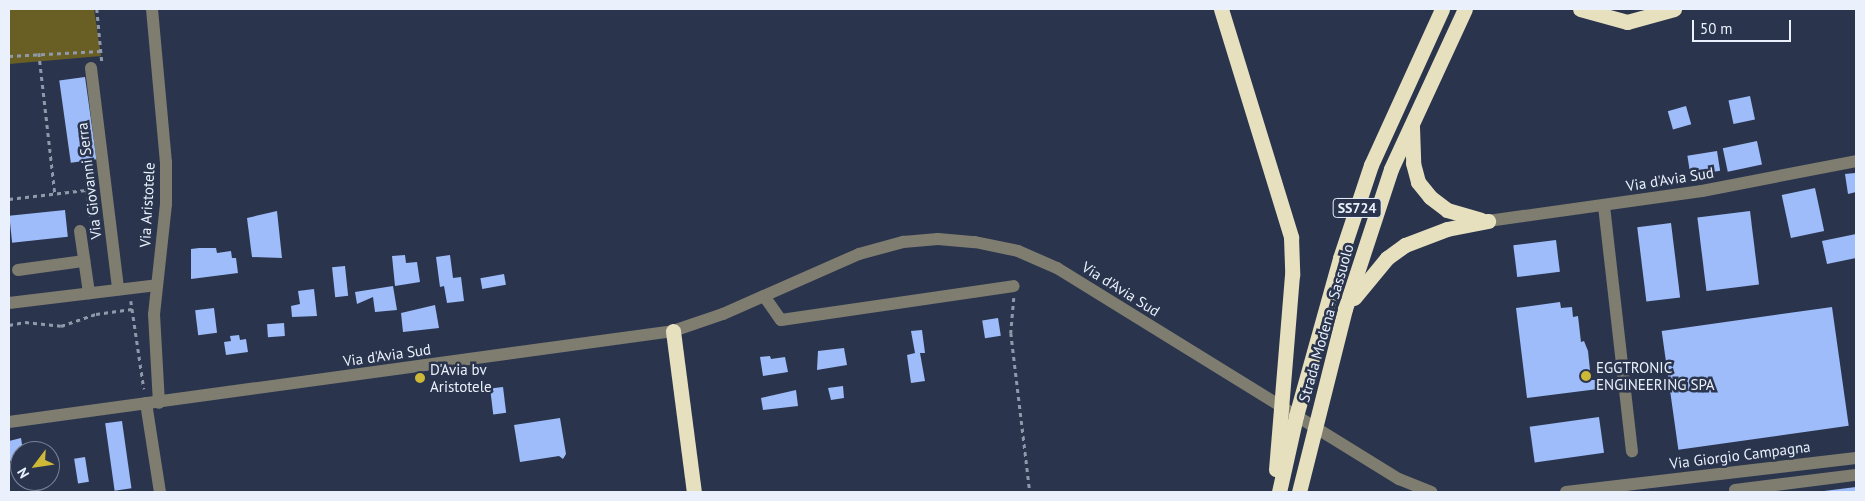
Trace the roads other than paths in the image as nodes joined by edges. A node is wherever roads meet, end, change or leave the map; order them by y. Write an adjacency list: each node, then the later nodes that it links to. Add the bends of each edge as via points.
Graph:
1 (152, 9): 15 (street, Via Aristotele, via 166,162 166,204)
2 (1221, 9): 34 (highway, via 1291,237 1292,275)
3 (1442, 9): 35 (highway, Strada Modena - Sassuolo / SS724, via 1371,165 1340,258)
4 (1465, 9): 8 (highway, Strada Modena - Sassuolo / SS724)
5 (1674, 9): 6 (highway, via 1627,22)
6 (1583, 10)
7 (91, 68): 17 (street, Via Giovanni Serra)
8 (1413, 116): 11 (highway, via 1411,146 1418,182 1447,210); 21 (highway, Strada Modena - Sassuolo / SS724, via 1391,170)
9 (1856, 161): 10 (street, Via d'Avia Sud)
10 (1604, 206): 11 (street, Via d'Avia Sud); 26 (street)
11 (1488, 221): 21 (highway, via 1447,229 1405,245 1372,274)
12 (80, 231): 13 (street)
13 (84, 261): 14 (street); 18 (street)
14 (18, 270)
15 (157, 285): 17 (street); 23 (street, Via Aristotele, via 154,345)
16 (1014, 286): 19 (street, via 781,320)
17 (118, 289): 18 (street)
18 (88, 293): 20 (street)
19 (764, 296): 22 (street, Via d'Avia Sud); 37 (street, Via d'Avia Sud, via 859,254 903,242 938,239 975,242 1018,251 1057,268 1399,479)
20 (9, 303)
21 (1346, 309): 36 (highway, Strada Modena - Sassuolo / SS724)
22 (673, 331): 23 (street, Via d'Avia Sud); 33 (highway)
23 (159, 402): 24 (street, Via d'Avia Sud)
24 (146, 403): 25 (street, Via d'Avia Sud); 32 (street)
25 (9, 422)
26 (1632, 451)
27 (1856, 458): 28 (street, Via Giorgio Campagna)
28 (1734, 472): 30 (street, Via Giorgio Campagna); 31 (street)
29 (1856, 475): 31 (street)
30 (1636, 488): 38 (street)
31 (1735, 491)
32 (160, 492)
33 (694, 492)
34 (1273, 492)
35 (1278, 492)
36 (1299, 492)
37 (1432, 492)
38 (1566, 492)

